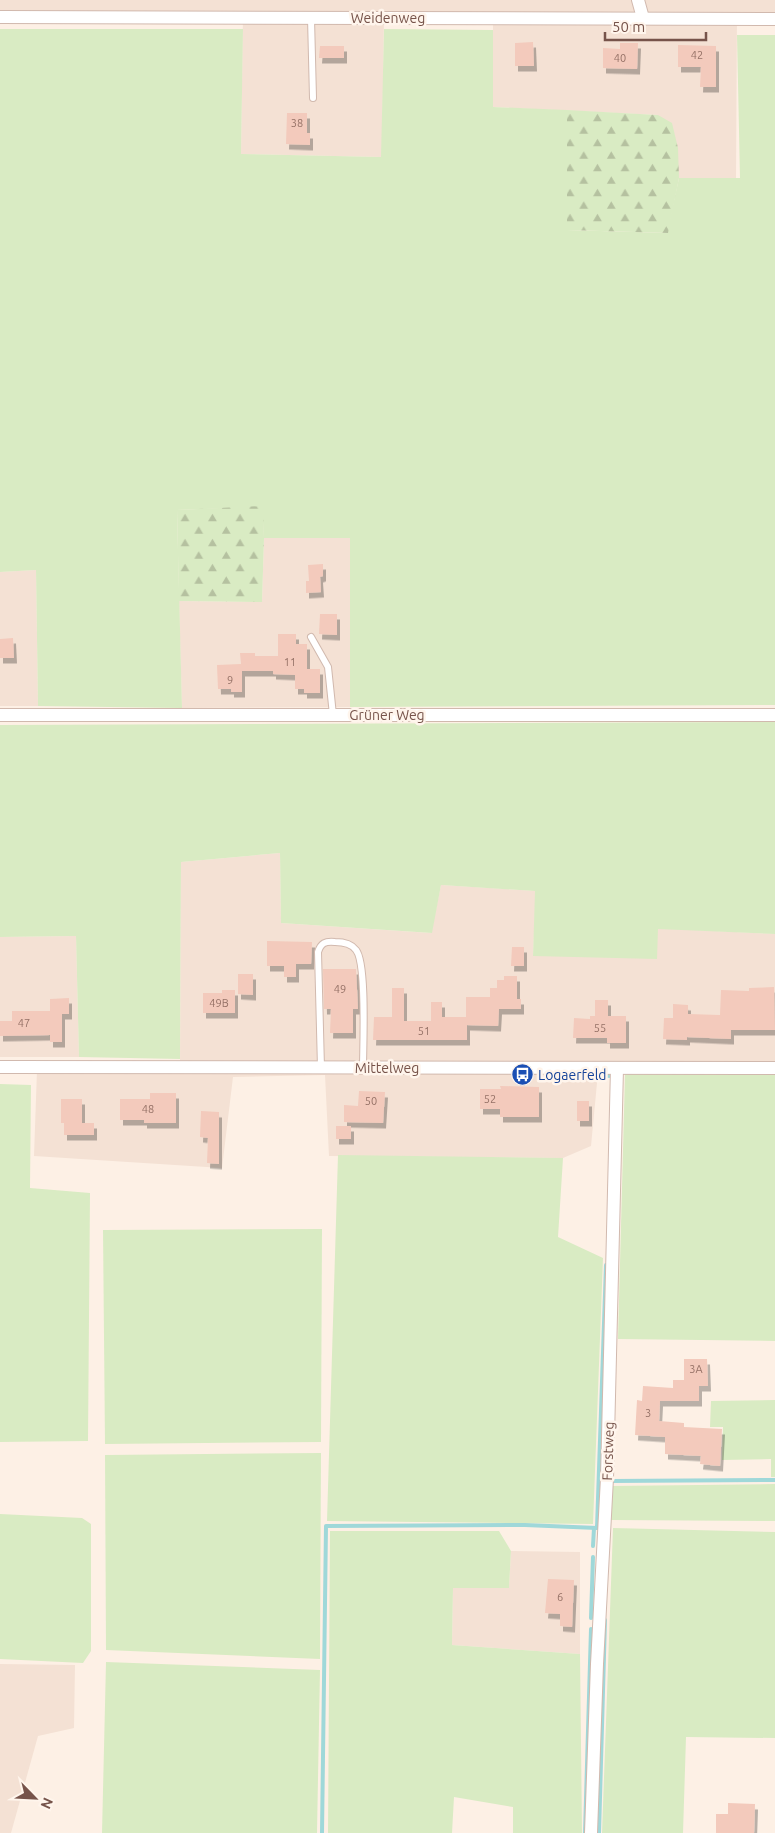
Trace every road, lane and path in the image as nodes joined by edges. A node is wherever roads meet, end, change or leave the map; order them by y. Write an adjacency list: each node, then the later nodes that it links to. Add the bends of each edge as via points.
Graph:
1 (638, 0): 4 (street)
2 (0, 17): 3 (street, Weidenweg)
3 (311, 18): 4 (street, Weidenweg); 6 (lane)
4 (643, 18): 5 (street, Weidenweg)
5 (775, 19)
6 (313, 98)
7 (311, 637): 9 (lane, via 328,667)
8 (0, 715): 9 (street, Grüner Weg)
9 (333, 715): 10 (street, Grüner Weg)
10 (775, 715)
11 (0, 1067): 12 (street, Mittelweg)
12 (321, 1068): 13 (street, Mittelweg); 13 (lane, via 318,952 320,945 332,941 351,945 359,957)
13 (363, 1068): 14 (street, Mittelweg)
14 (617, 1068): 15 (street, Mittelweg); 16 (street, Forstweg, via 607,1478)
15 (775, 1068)
16 (591, 1833)

